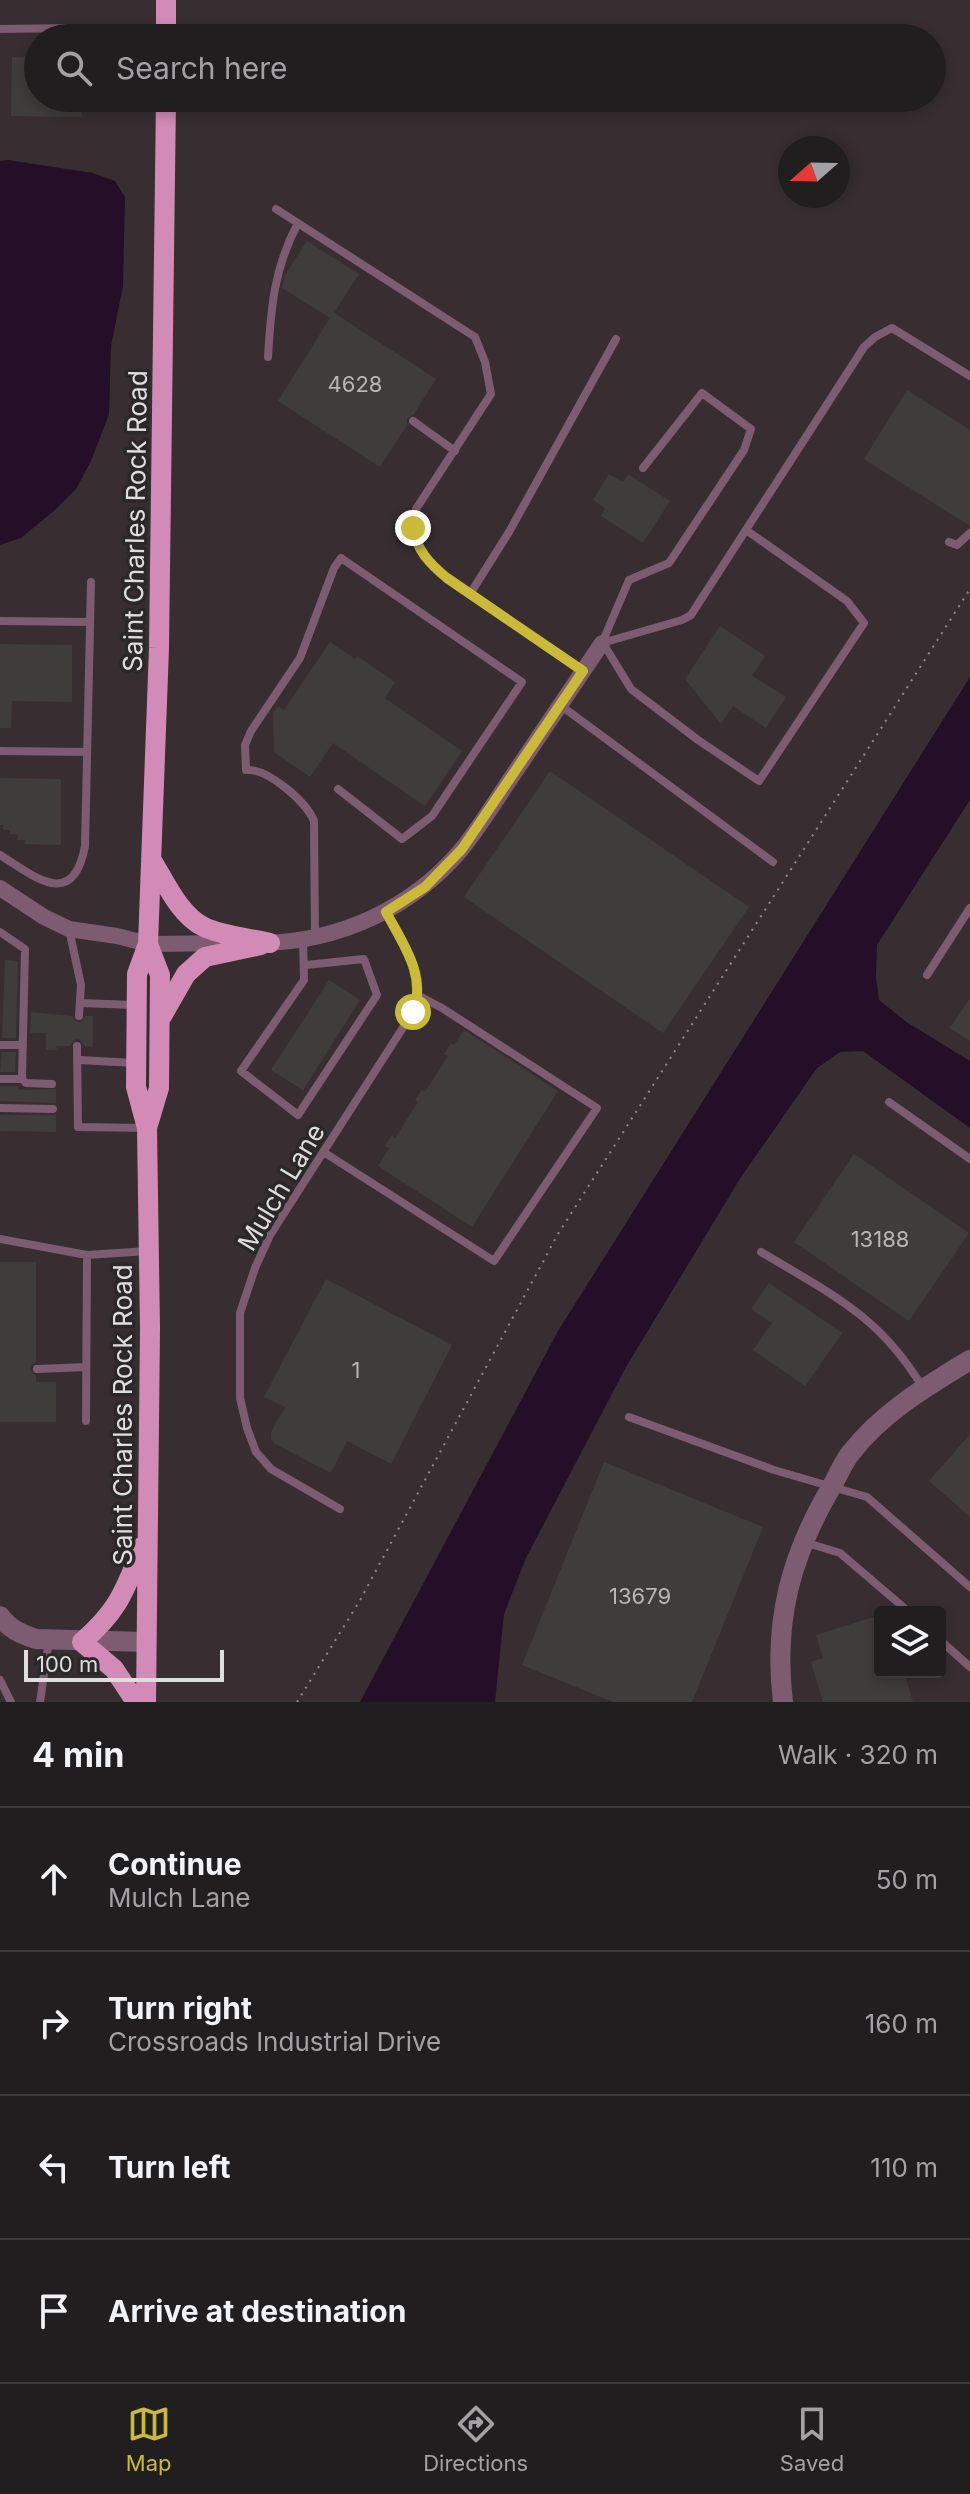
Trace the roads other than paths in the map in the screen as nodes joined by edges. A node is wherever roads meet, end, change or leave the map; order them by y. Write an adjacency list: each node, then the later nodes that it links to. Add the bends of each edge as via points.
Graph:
1 (166, 0): 2 (main road)
2 (166, 24)
3 (0, 29): 4 (lane)
4 (24, 29)
5 (166, 112): 28 (main road, Saint Charles Rock Road)
6 (276, 209): 7 (lane)
7 (298, 223): 9 (lane, via 274,286); 12 (lane, via 475,337 491,394)
8 (616, 339): 18 (lane)
9 (268, 357)
10 (970, 376): 14 (lane, via 892,328 875,337)
11 (413, 421): 12 (lane)
12 (455, 451): 18 (lane, via 416,509 413,528 415,543 429,563)
13 (643, 468): 21 (lane, via 702,393 751,429 744,450 669,563 629,580)
14 (746, 530): 21 (lane, via 691,615); 21 (lane, via 847,601 864,623 759,781 631,689)
15 (970, 533): 16 (lane, via 957,545)
16 (949, 542)
17 (91, 582): 20 (lane)
18 (470, 594): 22 (lane)
19 (0, 621): 20 (lane)
20 (90, 622): 25 (lane)
21 (602, 643): 22 (street)
22 (583, 671): 23 (street)
23 (560, 705): 29 (lane); 32 (street, via 462,849 425,887)
24 (0, 751): 25 (lane)
25 (87, 752): 27 (lane, via 81,868 69,879 46,884)
26 (338, 789): 35 (lane, via 402,839 432,816 522,682 341,558 300,658 245,745 246,770 269,777 303,802 314,821)
27 (0, 855)
28 (151, 858): 36 (main road, via 195,921); 37 (main road, Saint Charles Rock Road)
29 (773, 862)
30 (0, 888): 33 (street)
31 (970, 908): 39 (lane)
32 (386, 912): 35 (street); 40 (lane, via 409,956)
33 (69, 929): 37 (street); 41 (lane)
34 (0, 932): 46 (lane, via 25,949)
35 (309, 937): 36 (street); 38 (lane)
36 (270, 943): 37 (street); 44 (main road, via 205,957 186,974)
37 (148, 944): 42 (main road, Saint Charles Rock Road, via 137,974); 44 (main road, Saint Charles Rock Road, via 160,975)
38 (306, 965): 38 (lane, via 304,980 241,1071 298,1115 377,995 364,959)
39 (927, 975)
40 (419, 996): 57 (lane, Mulch Lane); 57 (lane, via 597,1108 494,1261)
41 (80, 1003): 42 (lane); 43 (lane)
42 (137, 1005): 49 (main road, Saint Charles Rock Road)
43 (79, 1016)
44 (160, 1019): 56 (main road, Saint Charles Rock Road, via 159,1088)
45 (0, 1045): 46 (lane)
46 (23, 1045): 51 (lane)
47 (77, 1046): 48 (lane)
48 (79, 1060): 49 (lane); 56 (lane, via 78,1127)
49 (136, 1063): 56 (main road, Saint Charles Rock Road, via 136,1087)
50 (0, 1079): 51 (lane)
51 (22, 1079): 52 (lane)
52 (52, 1084)
53 (889, 1102): 58 (lane)
54 (0, 1108): 55 (lane)
55 (53, 1109)
56 (147, 1128): 60 (main road, Saint Charles Rock Road)
57 (325, 1153): 70 (lane, Mulch Lane, via 270,1235 255,1268 240,1313 240,1398 256,1452 271,1469)
58 (970, 1159)
59 (0, 1239): 62 (lane)
60 (149, 1251): 62 (lane); 71 (main road, Saint Charles Rock Road)
61 (761, 1252): 66 (lane, via 857,1310 885,1335)
62 (87, 1255): 64 (lane)
63 (970, 1360): 66 (street)
64 (86, 1367): 65 (lane); 68 (lane)
65 (37, 1369)
66 (924, 1389): 69 (street, via 850,1454)
67 (629, 1417): 69 (lane)
68 (86, 1421)
69 (831, 1488): 72 (street); 73 (lane, via 867,1497)
70 (340, 1509)
71 (148, 1535): 77 (main road, via 120,1601); 78 (main road, Saint Charles Rock Road)
72 (803, 1541): 74 (lane, via 840,1553); 86 (street, via 792,1571 780,1643)
73 (970, 1587)
74 (902, 1606)
75 (0, 1616): 76 (street, via 21,1634)
76 (49, 1640): 77 (street); 83 (lane)
77 (82, 1642): 78 (street); 84 (main road, via 114,1669)
78 (146, 1642): 85 (main road, Saint Charles Rock Road)
79 (946, 1645): 80 (lane)
80 (970, 1667)
81 (0, 1680): 82 (lane)
82 (11, 1702)
83 (40, 1702)
84 (136, 1702)
85 (146, 1702)
86 (783, 1702)

